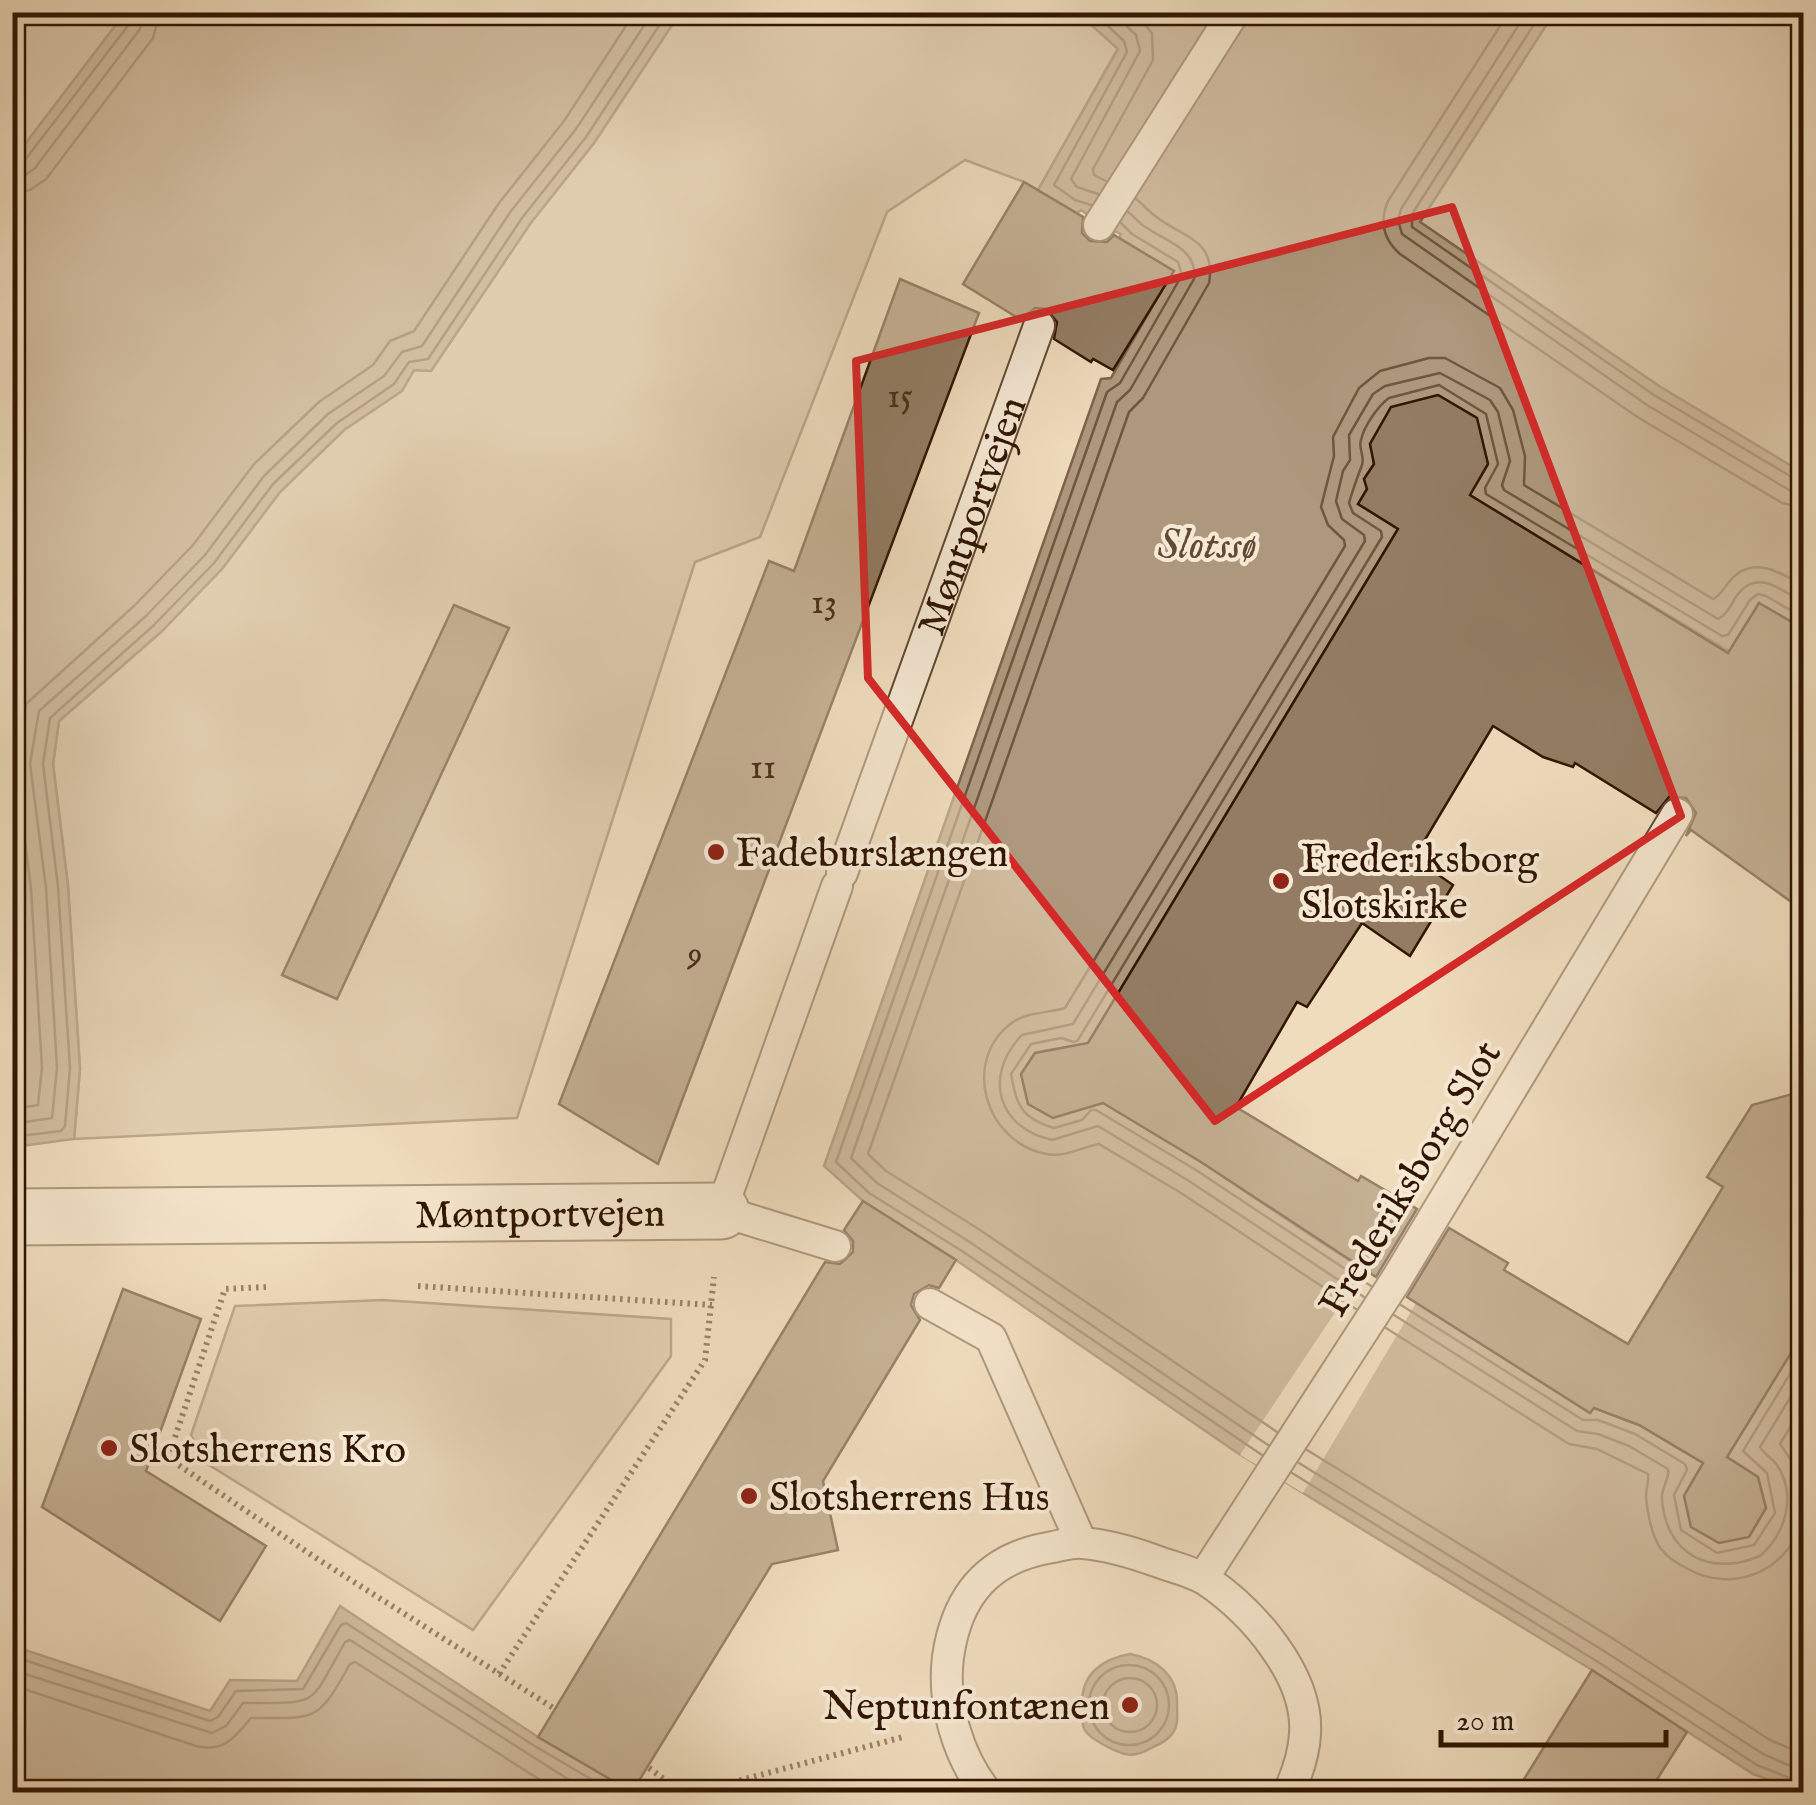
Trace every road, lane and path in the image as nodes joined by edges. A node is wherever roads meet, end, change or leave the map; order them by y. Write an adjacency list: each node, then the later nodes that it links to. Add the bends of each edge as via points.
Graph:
1 (1234, 12): 2 (lane)
2 (1099, 226)
3 (1039, 326): 5 (lane, Møntportvejen)
4 (1677, 814): 13 (lane, Frederiksborg Slot, via 1396,1280)
5 (722, 1211): 6 (street, Møntportvejen); 7 (lane); 11 (path)
6 (12, 1217)
7 (835, 1246)
8 (416, 1286): 11 (path)
9 (284, 1287): 14 (path, via 226,1288 168,1458)
10 (930, 1304): 12 (lane, via 991,1338)
11 (712, 1305): 14 (path, via 705,1360)
12 (1081, 1542): 13 (lane); 16 (lane, via 997,1565 969,1595 952,1625)
13 (1203, 1578): 21 (lane, via 1244,1611 1298,1689 1306,1732)
14 (500, 1674): 15 (path)
15 (555, 1709)
16 (952, 1724): 19 (path); 20 (lane)
17 (649, 1768): 18 (path)
18 (681, 1792)
19 (696, 1792)
20 (986, 1792)
21 (1289, 1792)

